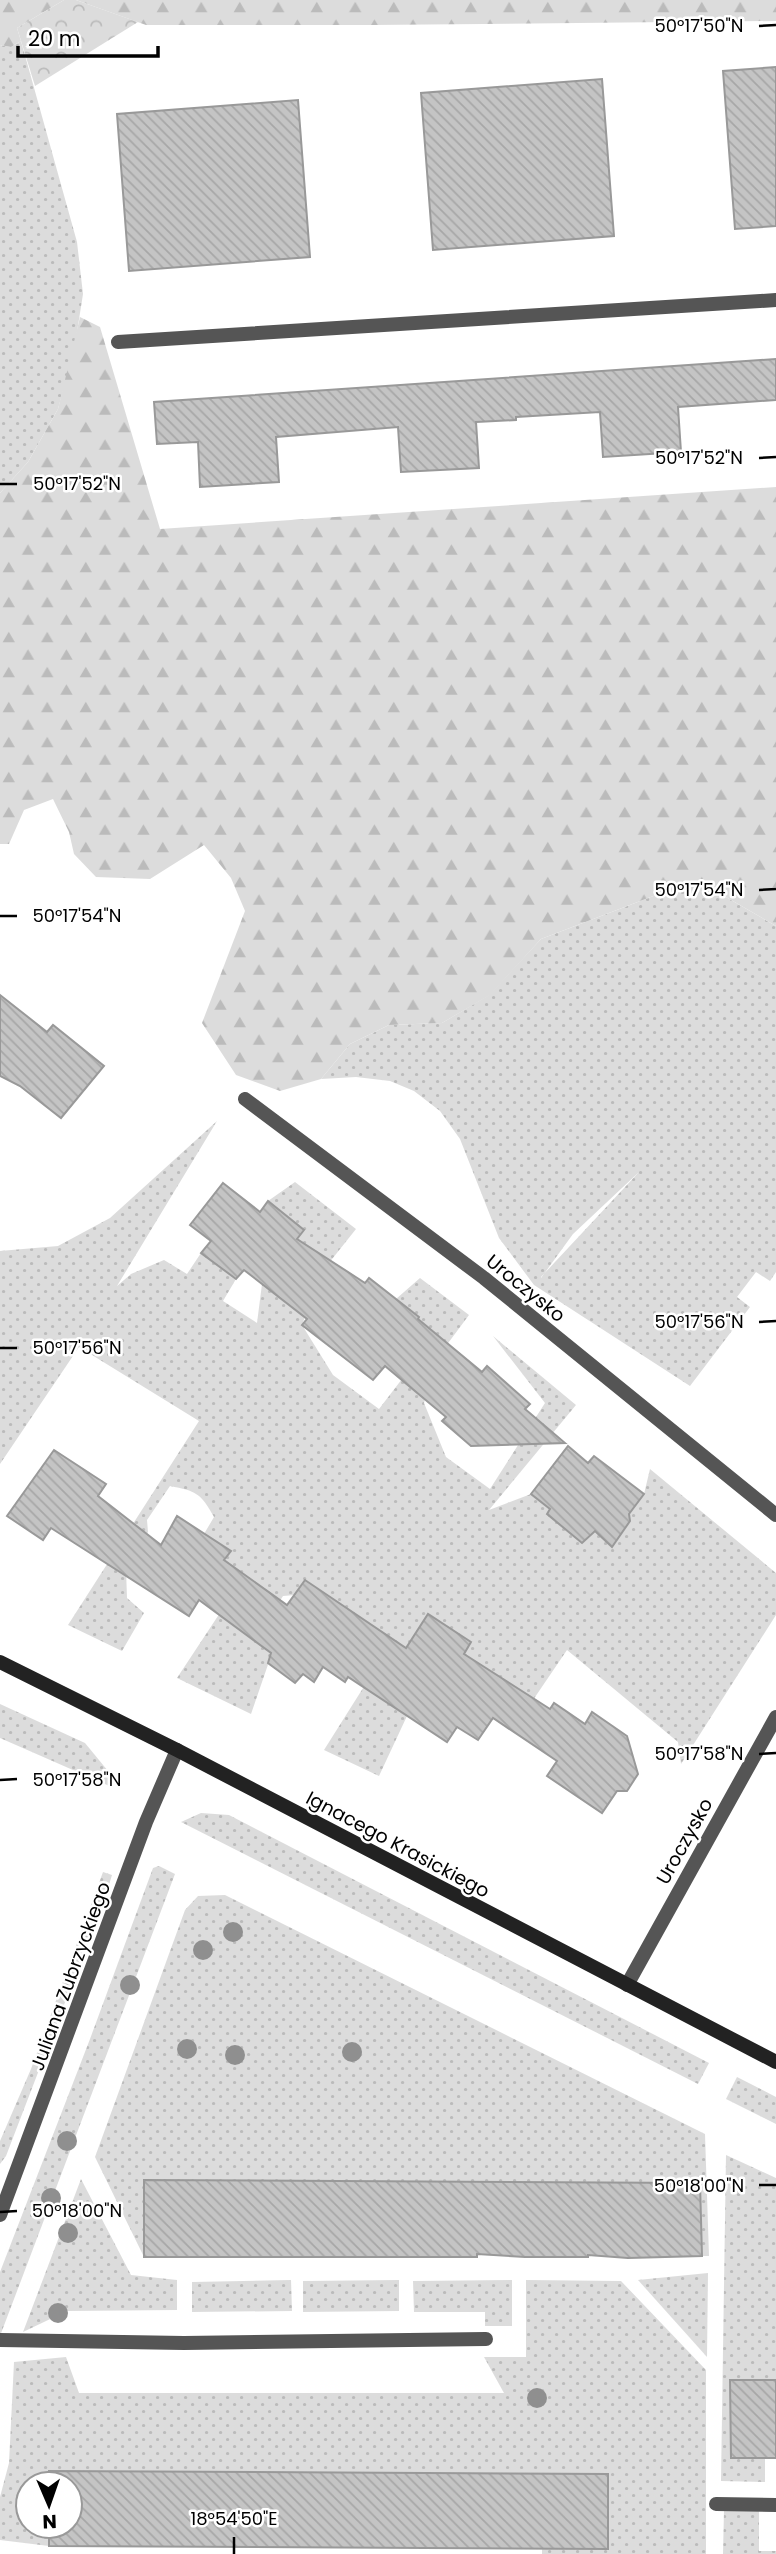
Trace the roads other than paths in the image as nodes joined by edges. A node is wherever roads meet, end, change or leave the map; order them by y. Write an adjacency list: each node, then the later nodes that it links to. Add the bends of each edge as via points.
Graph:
1 (776, 300): 2 (street)
2 (118, 342)
3 (245, 1099): 4 (street, Uroczysko, via 484,1278)
4 (776, 1516)
5 (0, 1662): 7 (street, Ignacego Krasickiego)
6 (776, 1717): 8 (street, Uroczysko)
7 (177, 1750): 8 (street, Ignacego Krasickiego); 10 (street, Juliana Zubrzyckiego)
8 (627, 1985): 9 (street, Ignacego Krasickiego)
9 (776, 2062)
10 (0, 2215)
11 (486, 2339): 12 (street)
12 (0, 2340)
13 (716, 2504): 14 (street)
14 (776, 2505)

